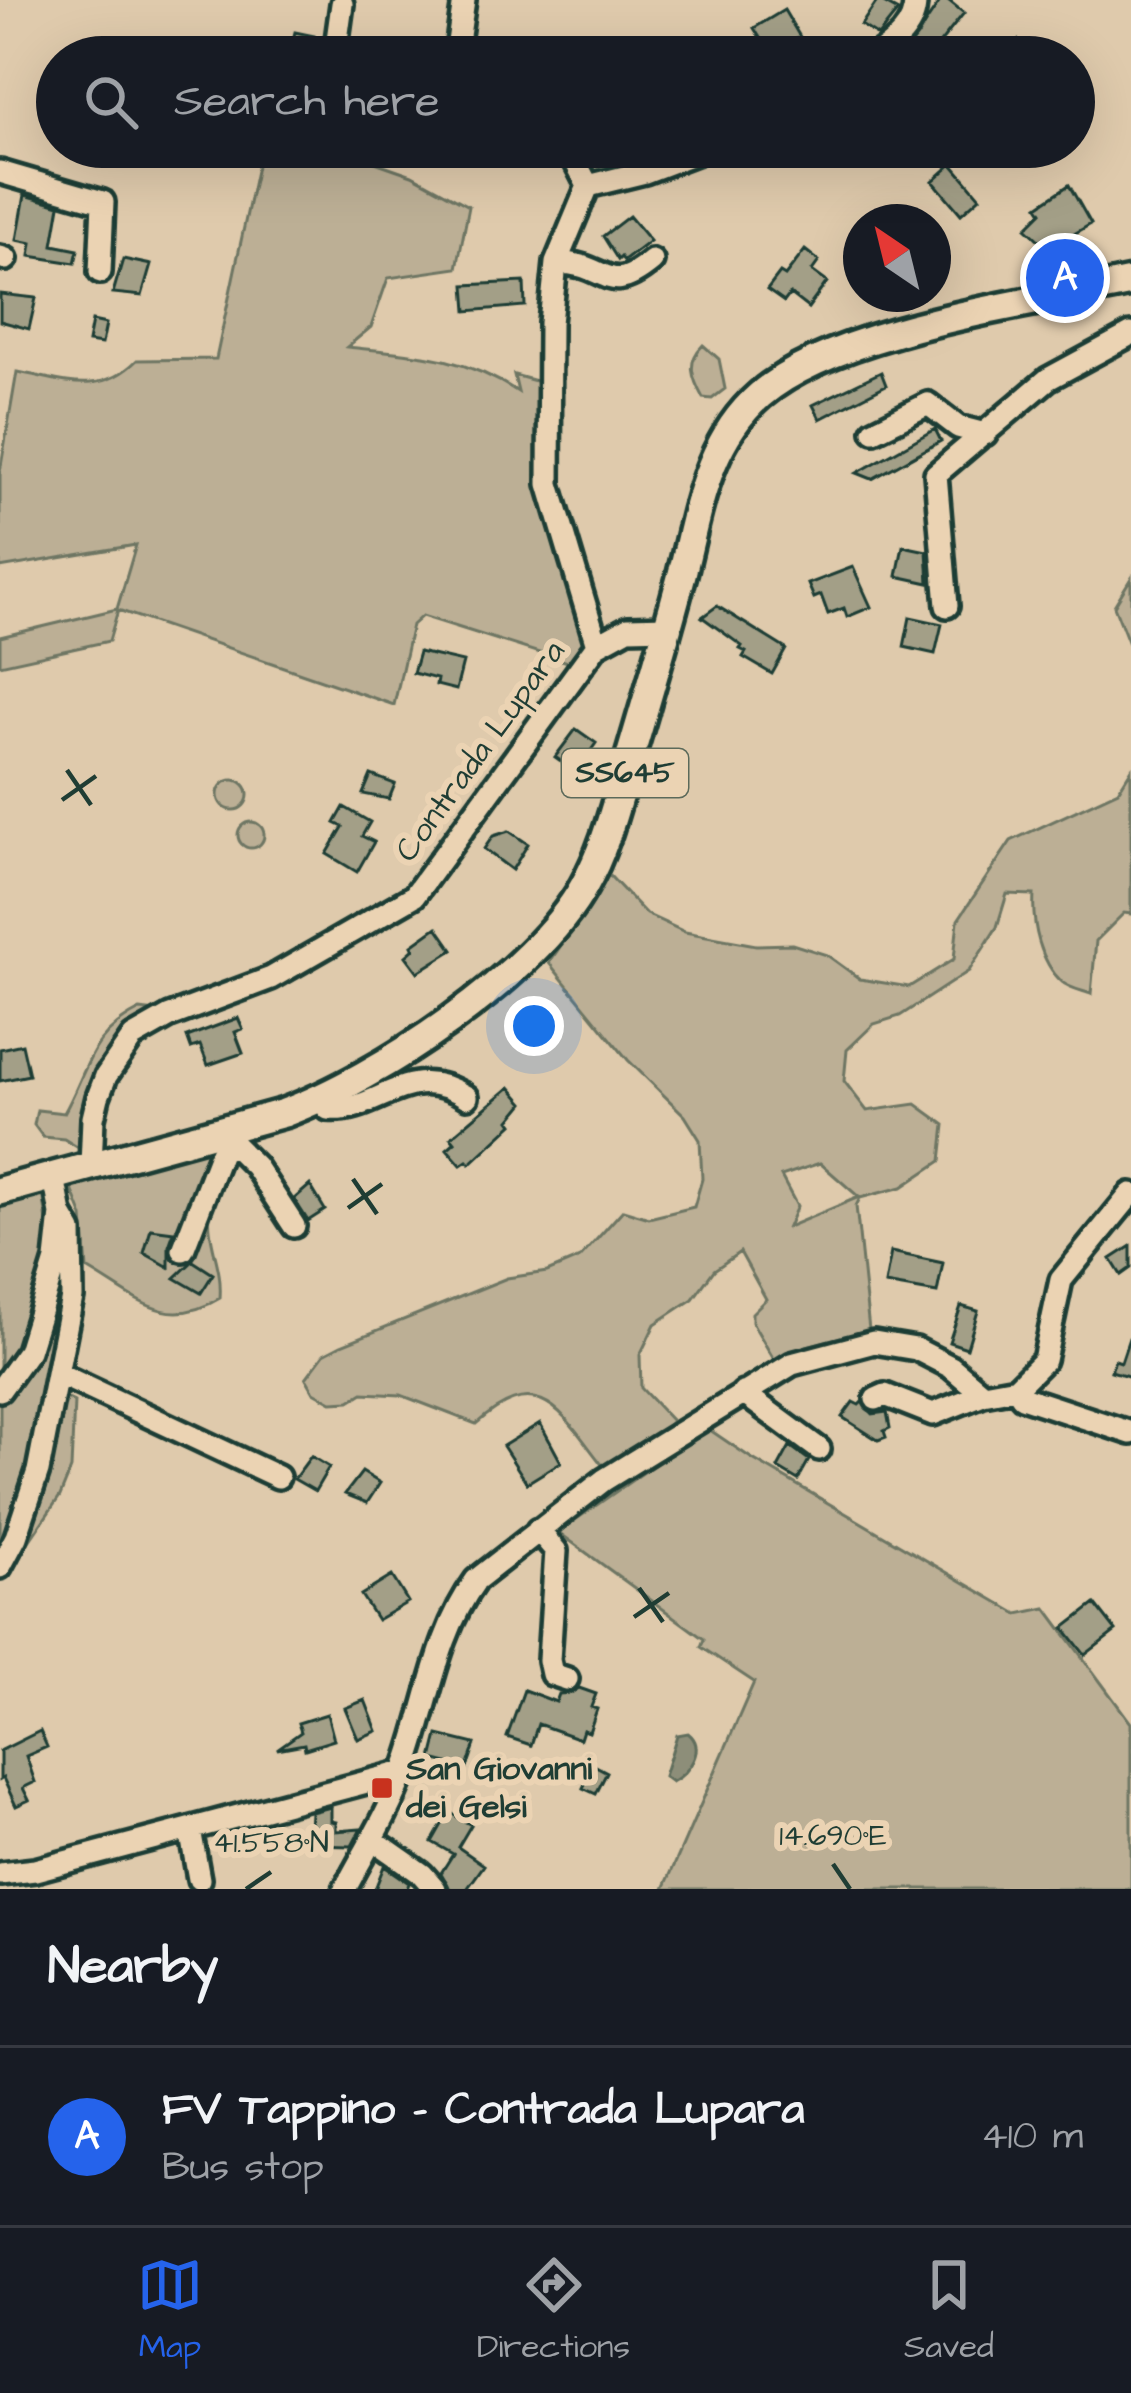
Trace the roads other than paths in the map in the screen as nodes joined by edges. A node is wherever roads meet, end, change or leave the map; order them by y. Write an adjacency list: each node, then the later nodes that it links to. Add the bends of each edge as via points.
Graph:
1 (464, 0): 5 (street)
2 (915, 0): 6 (street)
3 (342, 4): 4 (street)
4 (338, 36)
5 (459, 36)
6 (902, 36)
7 (579, 168): 10 (street)
8 (656, 168): 10 (street)
9 (1, 176): 13 (street, via 103,202)
10 (588, 186): 12 (street, Contrada Lupara)
11 (652, 261): 12 (street, via 629,280 583,262)
12 (556, 263): 20 (street, Contrada Lupara, via 549,484)
13 (100, 272)
14 (1131, 283): 19 (main road, SS645, via 878,338 810,363 758,395 713,454)
15 (1131, 334): 17 (street, via 1048,379)
16 (874, 431): 17 (street, via 928,404 958,427)
17 (985, 434): 18 (street, via 936,473)
18 (947, 606)
19 (668, 627): 20 (street, via 628,628); 22 (main road, SS645, via 603,845 569,911 447,1021)
20 (597, 645): 24 (street, Contrada Lupara, via 414,896 272,977 133,1037 98,1097)
21 (467, 1097): 22 (street, via 446,1084 413,1085 346,1111)
22 (321, 1100): 23 (main road, SS645)
23 (230, 1136): 24 (main road, SS645); 29 (street); 30 (street)
24 (91, 1166): 25 (main road, SS645)
25 (54, 1177): 26 (main road, SS645); 28 (street)
26 (0, 1191)
27 (1131, 1193): 32 (street, via 1061,1280 1044,1360)
28 (61, 1214): 31 (street, via 74,1270); 33 (street, via 28,1352)
29 (294, 1226)
30 (183, 1250)
31 (59, 1374): 39 (street); 41 (street, via 38,1471)
32 (1016, 1388): 35 (street); 37 (street, via 1022,1397)
33 (0, 1390)
34 (743, 1393): 35 (street, via 792,1364 874,1342 916,1349); 38 (street); 40 (street)
35 (983, 1394): 36 (street, via 932,1414)
36 (877, 1399)
37 (1131, 1433)
38 (819, 1449)
39 (278, 1477)
40 (538, 1530): 42 (street, via 556,1551 549,1660 552,1674); 43 (street, via 485,1570 462,1599)
41 (0, 1567)
42 (567, 1679)
43 (404, 1772): 44 (street); 45 (street)
44 (190, 1829): 46 (street); 47 (street)
45 (372, 1839): 48 (street); 49 (street)
46 (0, 1874)
47 (200, 1879)
48 (345, 1889)
49 (435, 1889)

